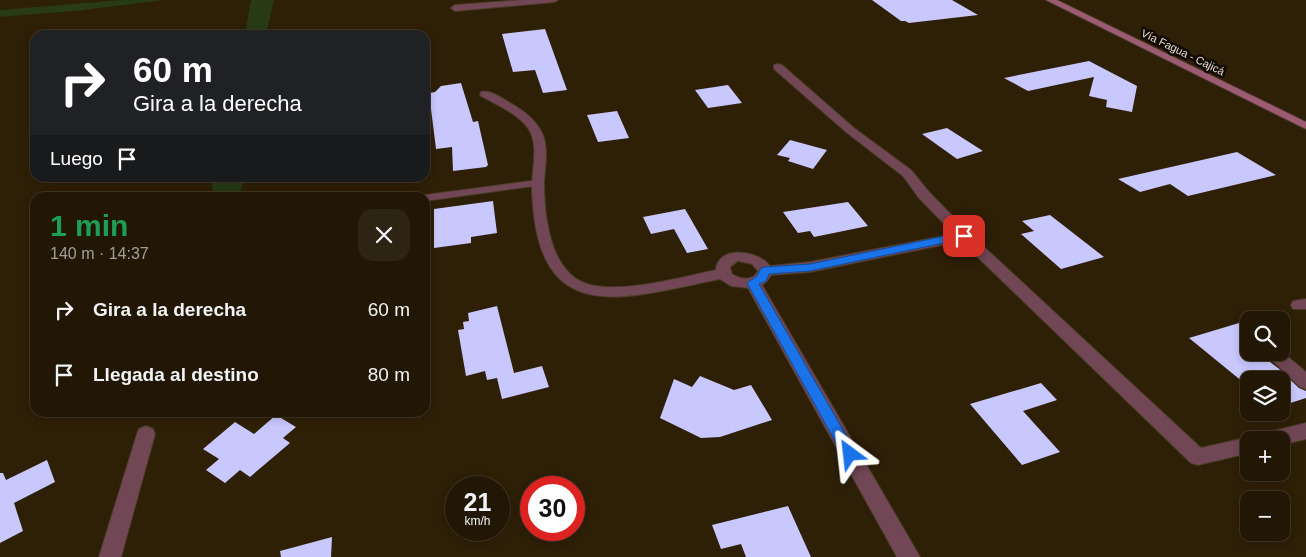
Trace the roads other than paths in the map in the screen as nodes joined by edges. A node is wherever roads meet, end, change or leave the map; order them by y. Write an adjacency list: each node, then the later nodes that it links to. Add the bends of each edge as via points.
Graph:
1 (554, 0): 3 (street)
2 (1050, 0): 6 (street, Vía Fagua - Cajicá)
3 (455, 8)
4 (778, 66): 9 (street, via 850,130 907,172 924,195)
5 (485, 94): 7 (street, via 520,114 533,126 541,150)
6 (1306, 126)
7 (538, 183): 8 (lane); 10 (street, via 543,238 551,259 576,284 608,292)
8 (430, 197)
9 (964, 236): 11 (street); 17 (street, via 1198,458)
10 (723, 273): 11 (street, via 735,282); 11 (street, via 727,260 740,256 759,261)
11 (759, 277): 19 (street)
12 (1284, 361): 13 (street)
13 (1306, 382)
14 (1306, 431): 16 (street)
15 (146, 434): 18 (street)
16 (1290, 435)
17 (1240, 447)
18 (110, 557)
19 (909, 557)

